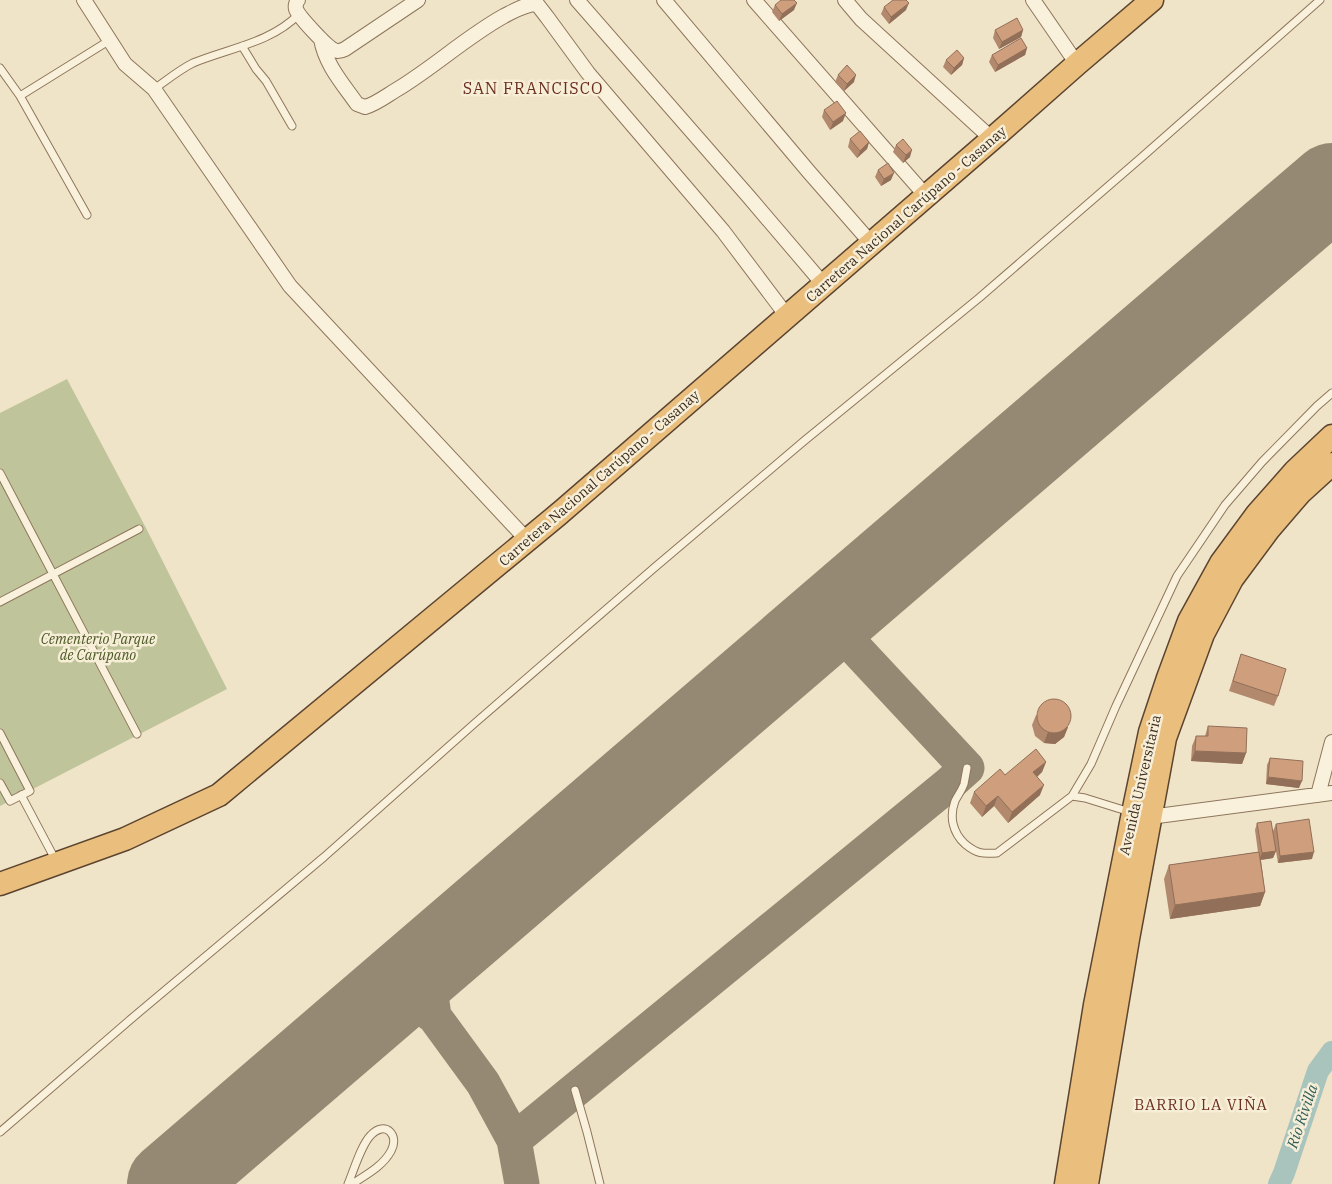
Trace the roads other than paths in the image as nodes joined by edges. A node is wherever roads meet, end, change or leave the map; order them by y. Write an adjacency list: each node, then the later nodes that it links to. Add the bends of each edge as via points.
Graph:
1 (84, 0): 12 (street)
2 (418, 0): 11 (street, via 345,49 335,51)
3 (577, 0): 23 (street)
4 (664, 0): 22 (street)
5 (754, 0): 20 (street)
6 (845, 0): 19 (street, via 861,19)
7 (1033, 0): 14 (street)
8 (1152, 0): 14 (highway, Carretera Nacional Carúpano - Casanay)
9 (1320, 0): 45 (lane, via 979,298 654,568 324,857)
10 (298, 7): 11 (street); 13 (lane, via 289,24)
11 (321, 39): 24 (street, via 328,61 357,104 365,107 409,82 496,20 518,8 537,4 588,73 722,231)
12 (110, 40): 16 (street, via 125,64); 17 (lane)
13 (242, 46): 16 (lane, via 192,64); 18 (lane)
14 (1077, 64): 19 (highway, Carretera Nacional Carúpano - Casanay)
15 (0, 68): 17 (lane)
16 (154, 89): 30 (street, via 290,286)
17 (20, 96): 21 (lane)
18 (292, 126)
19 (992, 139): 20 (highway, Carretera Nacional Carúpano - Casanay)
20 (926, 196): 22 (highway, Carretera Nacional Carúpano - Casanay)
21 (87, 215)
22 (871, 243): 23 (highway, Carretera Nacional Carúpano - Casanay)
23 (824, 285): 24 (highway, Carretera Nacional Carúpano - Casanay)
24 (788, 316): 30 (highway, Carretera Nacional Carúpano - Casanay)
25 (1332, 393): 40 (lane, via 1262,462 1225,505 1177,576 1091,764)
26 (1332, 436): 41 (highway, Avenida Universitaria, via 1257,514 1221,563 1189,621 1150,732)
27 (1332, 464): 41 (highway, Avenida Universitaria, via 1300,493 1232,579 1203,634)
28 (0, 474): 31 (lane)
29 (139, 529): 31 (lane)
30 (528, 541): 42 (highway, Carretera Nacional Carúpano - Casanay, via 219,795 125,839)
31 (54, 574): 32 (lane); 34 (lane)
32 (0, 602)
33 (0, 734): 39 (lane, via 30,790)
34 (137, 734)
35 (1332, 742): 38 (street)
36 (967, 768): 40 (lane, via 954,803 953,826 960,839 973,851 983,854 997,853)
37 (0, 783): 39 (lane, via 10,801)
38 (1325, 794): 41 (street)
39 (21, 795): 42 (lane)
40 (1072, 796): 41 (lane)
41 (1141, 815): 49 (highway, Avenida Universitaria, via 1095,1005); 50 (highway, Avenida Universitaria, via 1128,939)
42 (57, 863): 43 (highway, Carretera Nacional Carúpano - Casanay)
43 (0, 884)
44 (575, 1090): 48 (lane)
45 (0, 1132)
46 (348, 1184): 47 (lane, via 369,1136 376,1130 390,1132 394,1136 393,1145 383,1162)
47 (352, 1184)
48 (600, 1184)
49 (1066, 1184)
50 (1088, 1184)

